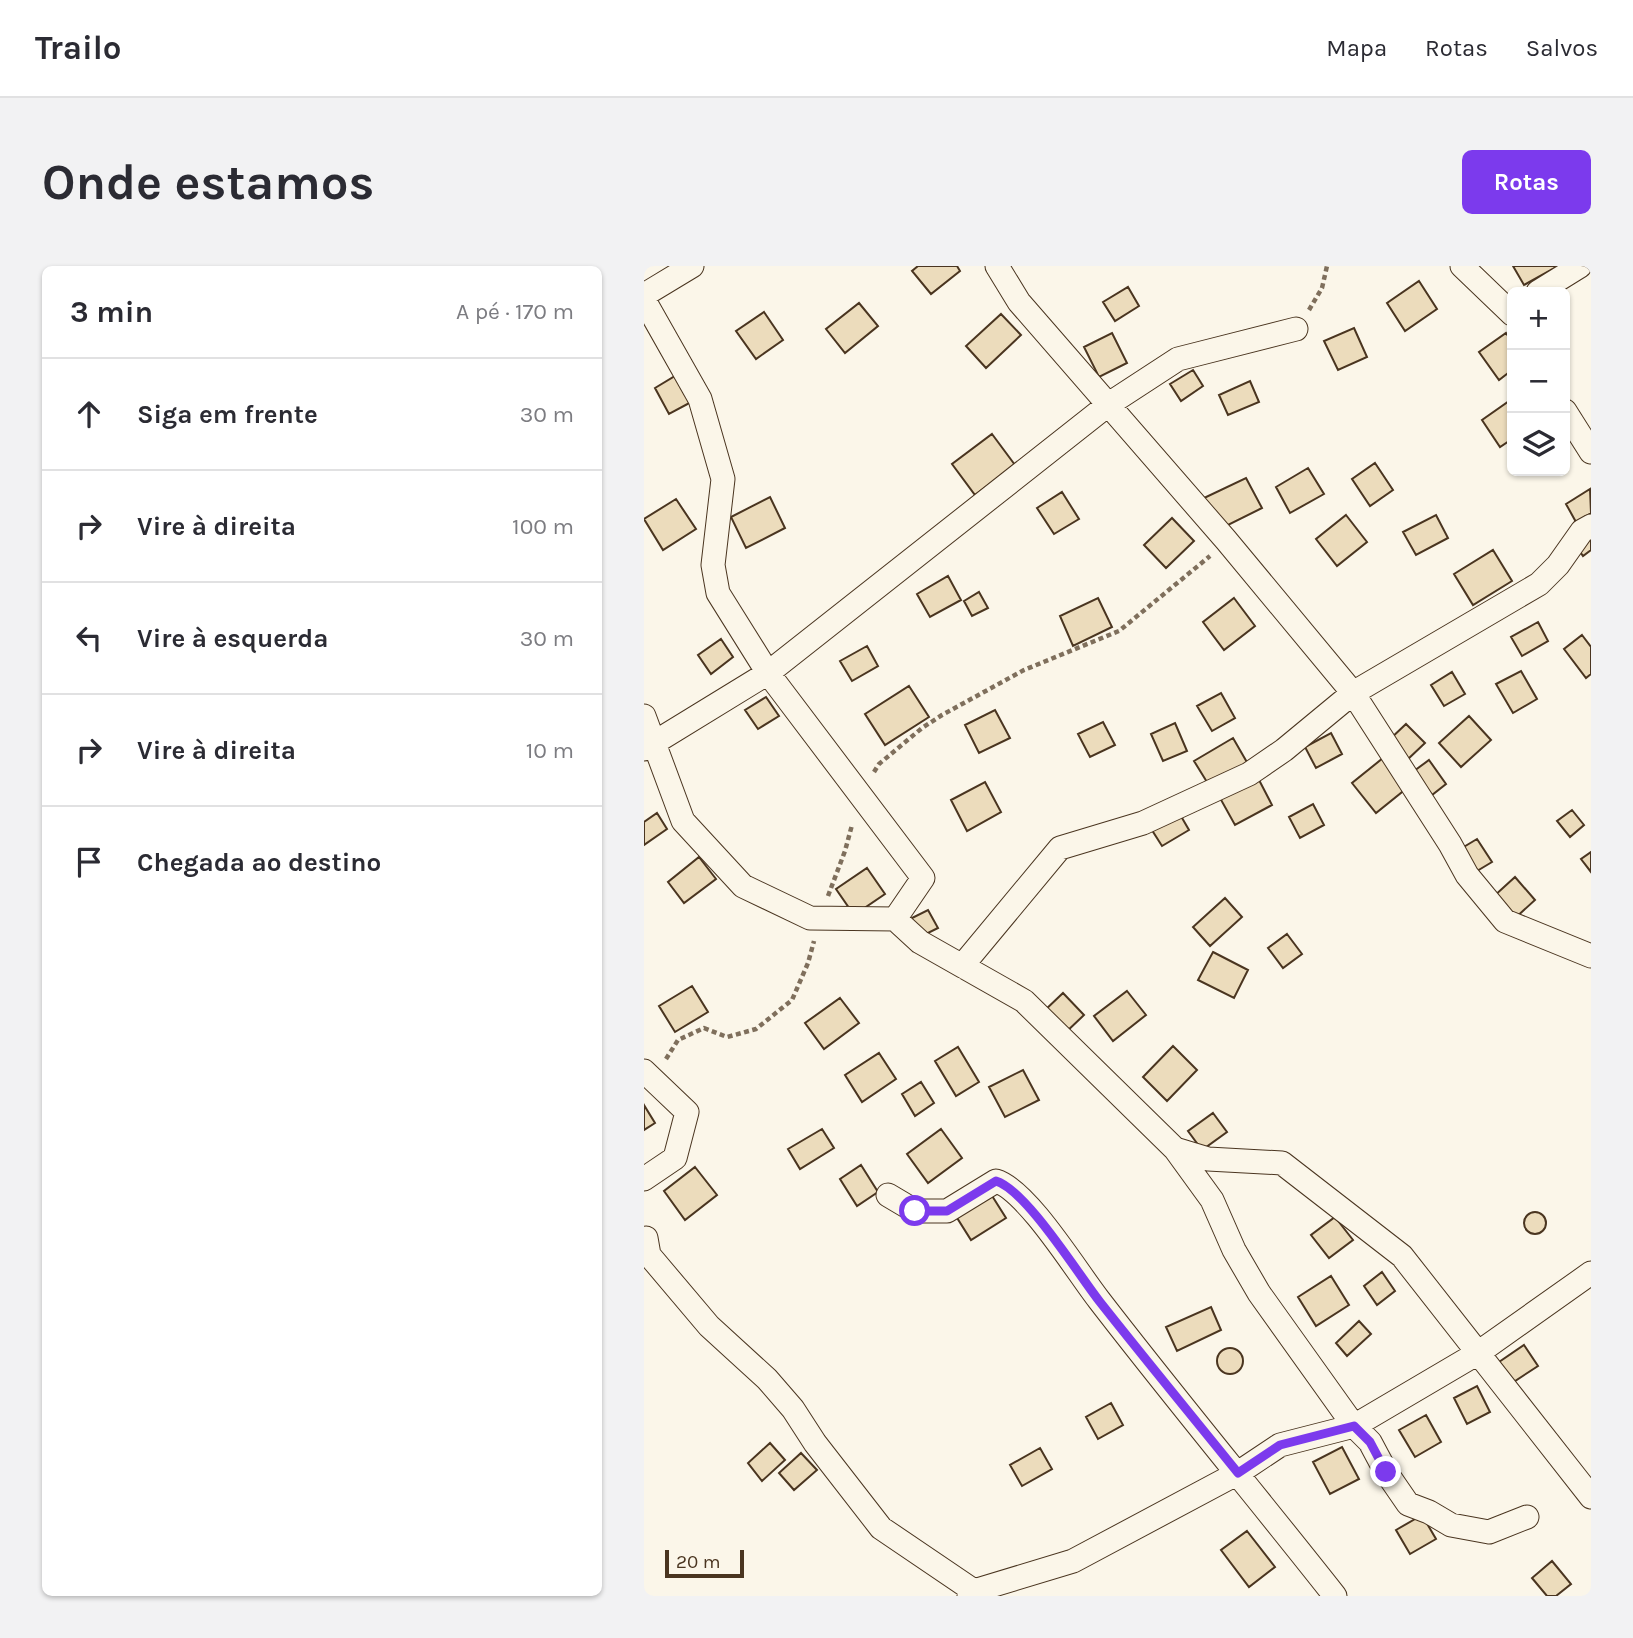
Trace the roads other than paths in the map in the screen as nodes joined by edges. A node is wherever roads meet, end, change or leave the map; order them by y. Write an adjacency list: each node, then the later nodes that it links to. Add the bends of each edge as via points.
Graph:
1 (692, 266): 6 (street)
2 (998, 266): 9 (street, via 1019,302)
3 (1462, 266): 7 (street)
4 (1580, 266): 5 (street)
5 (1546, 287)
6 (644, 298): 13 (street, via 700,399 723,479 713,565 719,593)
7 (1507, 307)
8 (1301, 323): 9 (street, via 1178,359)
9 (1109, 404): 13 (street); 14 (street)
10 (1566, 413): 11 (street)
11 (1591, 452)
12 (1591, 526): 14 (street, via 1539,584)
13 (768, 673): 16 (street); 17 (street, via 923,878)
14 (1353, 693): 18 (street, via 1467,875 1505,920); 19 (street, via 1249,774 1143,823 1060,848)
15 (644, 716): 16 (street)
16 (649, 746): 17 (street, via 683,821 743,886 810,918)
17 (895, 919): 19 (street, via 920,942)
18 (1591, 956)
19 (962, 966): 21 (street, via 1024,1001)
20 (649, 1075): 22 (street, via 687,1112 675,1158)
21 (1175, 1149): 26 (street, via 1208,1159 1282,1163 1402,1256); 27 (street, via 1212,1200 1259,1293)
22 (644, 1179)
23 (888, 1195): 28 (street, via 915,1211 947,1211 996,1181 1005,1184 1040,1220)
24 (646, 1238): 31 (street, via 649,1255 709,1326 793,1409 881,1528)
25 (1591, 1273): 26 (street)
26 (1478, 1353): 27 (street); 29 (street)
27 (1354, 1426): 28 (street, via 1280,1445); 30 (street, via 1370,1442 1408,1504 1451,1525 1489,1532)
28 (1238, 1473): 31 (street, via 1073,1561); 32 (street)
29 (1591, 1497)
30 (1527, 1517)
31 (972, 1594)
32 (1335, 1596)

